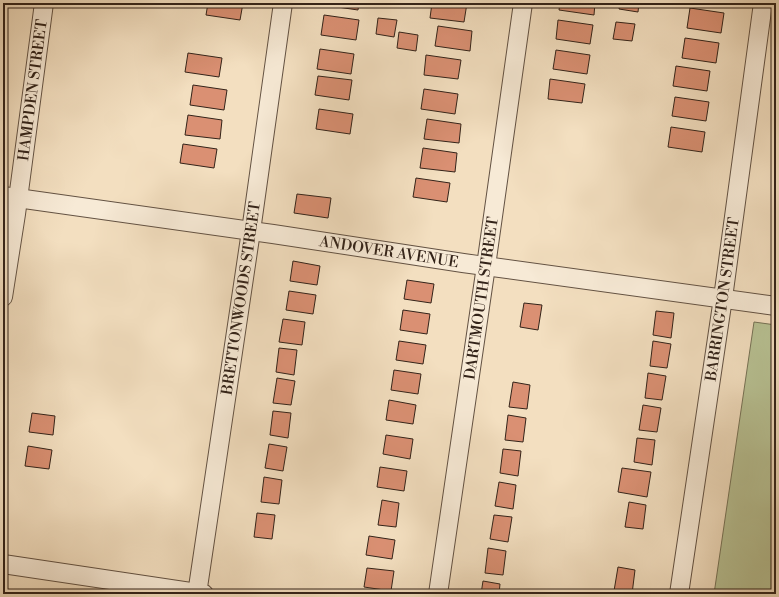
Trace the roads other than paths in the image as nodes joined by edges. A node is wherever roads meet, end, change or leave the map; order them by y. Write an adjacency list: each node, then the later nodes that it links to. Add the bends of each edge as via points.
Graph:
1 (44, 3): 5 (street, HAMPDEN STREET)
2 (284, 3): 6 (street, BRETTONWOODS STREET)
3 (523, 3): 7 (street, DARTMOUTH STREET)
4 (763, 3): 9 (street, BARRINGTON STREET)
5 (10, 197): 6 (street, ANDOVER AVENUE); 8 (street, HAMPDEN STREET)
6 (252, 231): 7 (street, ANDOVER AVENUE); 12 (street, BRETTONWOODS STREET)
7 (486, 266): 9 (street, ANDOVER AVENUE); 13 (street, DARTMOUTH STREET)
8 (3, 297)
9 (723, 298): 10 (street, ANDOVER AVENUE); 14 (street, BARRINGTON STREET)
10 (776, 306)
11 (3, 564): 12 (street)
12 (199, 594)
13 (438, 594)
14 (679, 594)

